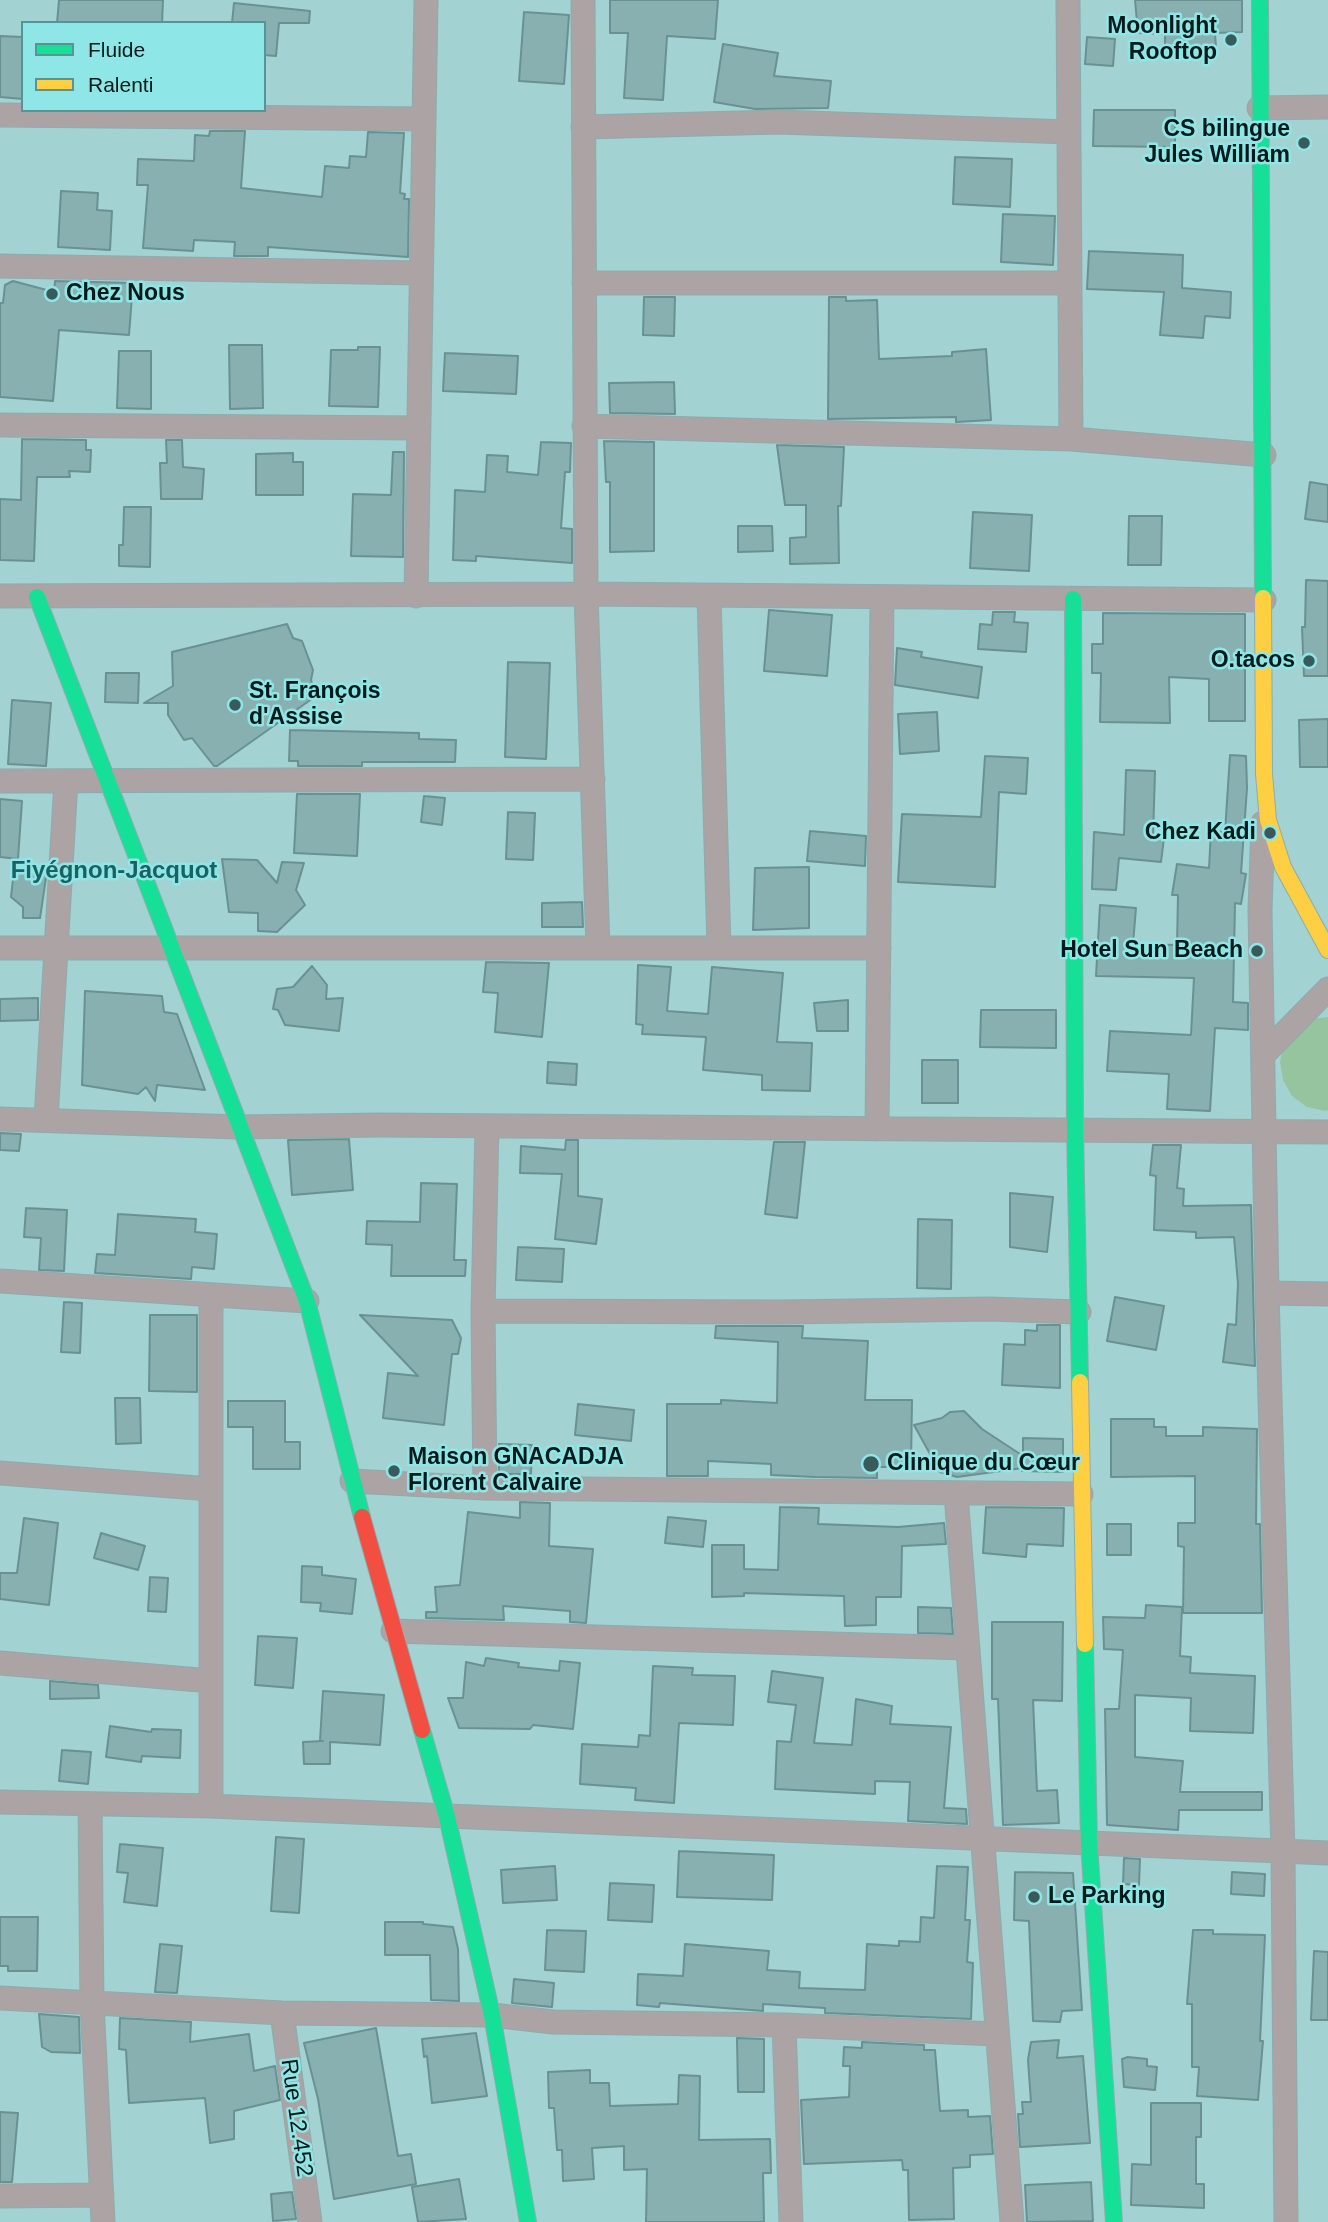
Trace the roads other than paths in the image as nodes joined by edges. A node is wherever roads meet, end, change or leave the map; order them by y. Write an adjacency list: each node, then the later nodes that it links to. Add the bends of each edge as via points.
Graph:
1 (426, 0): 8 (street)
2 (583, 0): 9 (street)
3 (1068, 0): 10 (street)
4 (1260, 0): 6 (street)
5 (1328, 107): 6 (street)
6 (1259, 108): 19 (street)
7 (0, 114): 8 (street)
8 (424, 119): 12 (street)
9 (583, 127): 10 (street, via 779,122); 13 (street)
10 (1069, 132): 14 (street)
11 (0, 266): 12 (street)
12 (421, 273): 17 (street)
13 (584, 282): 14 (street); 16 (street)
14 (1067, 283): 18 (street)
15 (0, 425): 17 (street)
16 (584, 426): 18 (street); 20 (street)
17 (419, 428): 22 (street)
18 (1070, 439): 19 (street)
19 (1264, 455): 27 (street)
20 (586, 594): 22 (street); 23 (street); 29 (street)
21 (0, 596): 24 (street)
22 (416, 596): 24 (street)
23 (709, 596): 25 (street); 37 (street)
24 (37, 597): 31 (street)
25 (882, 597): 26 (street); 38 (street)
26 (1073, 599): 27 (street); 47 (street)
27 (1264, 600): 28 (street)
28 (1264, 774): 39 (street, via 1268,820 1283,867); 41 (street)
29 (593, 779): 31 (street); 36 (street)
30 (0, 780): 32 (street)
31 (110, 780): 32 (street); 35 (street)
32 (66, 781): 34 (street)
33 (0, 948): 34 (street)
34 (56, 948): 35 (street); 43 (street)
35 (172, 948): 36 (street); 45 (street)
36 (597, 948): 37 (street)
37 (719, 948): 38 (street)
38 (878, 948): 46 (street)
39 (1328, 950)
40 (1328, 989): 41 (street)
41 (1264, 1055): 48 (street)
42 (0, 1119): 43 (street)
43 (46, 1119): 45 (street)
44 (487, 1126): 45 (street); 46 (street); 55 (street)
45 (238, 1127): 54 (street)
46 (877, 1129): 47 (street)
47 (1074, 1130): 48 (street); 56 (street)
48 (1265, 1131): 49 (street); 51 (street)
49 (1328, 1132)
50 (0, 1281): 53 (street)
51 (1267, 1293): 52 (street); 73 (street)
52 (1328, 1294)
53 (211, 1296): 54 (street); 60 (street)
54 (307, 1301): 58 (street)
55 (483, 1311): 56 (street, via 990,1308); 59 (street)
56 (1079, 1312): 62 (street)
57 (0, 1473): 60 (street)
58 (352, 1481): 59 (street); 63 (street)
59 (485, 1488): 61 (street)
60 (211, 1489): 66 (street)
61 (957, 1494): 62 (street); 64 (street)
62 (1081, 1494): 72 (street)
63 (393, 1631): 64 (street); 70 (street)
64 (967, 1648): 71 (street)
65 (0, 1663): 66 (street)
66 (211, 1681): 69 (street)
67 (0, 1802): 68 (street)
68 (90, 1805): 69 (street); 76 (street)
69 (211, 1807): 70 (street)
70 (447, 1817): 71 (street); 78 (street)
71 (983, 1839): 72 (street); 80 (street)
72 (1089, 1843): 73 (street); 88 (street)
73 (1283, 1852): 74 (street); 89 (street)
74 (1328, 1853)
75 (0, 1998): 76 (street)
76 (92, 2004): 77 (street); 81 (street)
77 (282, 2013): 78 (street); 84 (street, Rue 12.452)
78 (492, 2015): 79 (street, via 553,2022); 85 (street)
79 (783, 2025): 80 (street); 86 (street)
80 (996, 2034): 87 (street)
81 (102, 2195): 82 (street); 83 (street)
82 (0, 2196)
83 (103, 2222)
84 (310, 2222)
85 (528, 2222)
86 (791, 2222)
87 (1012, 2222)
88 (1114, 2222)
89 (1286, 2222)

